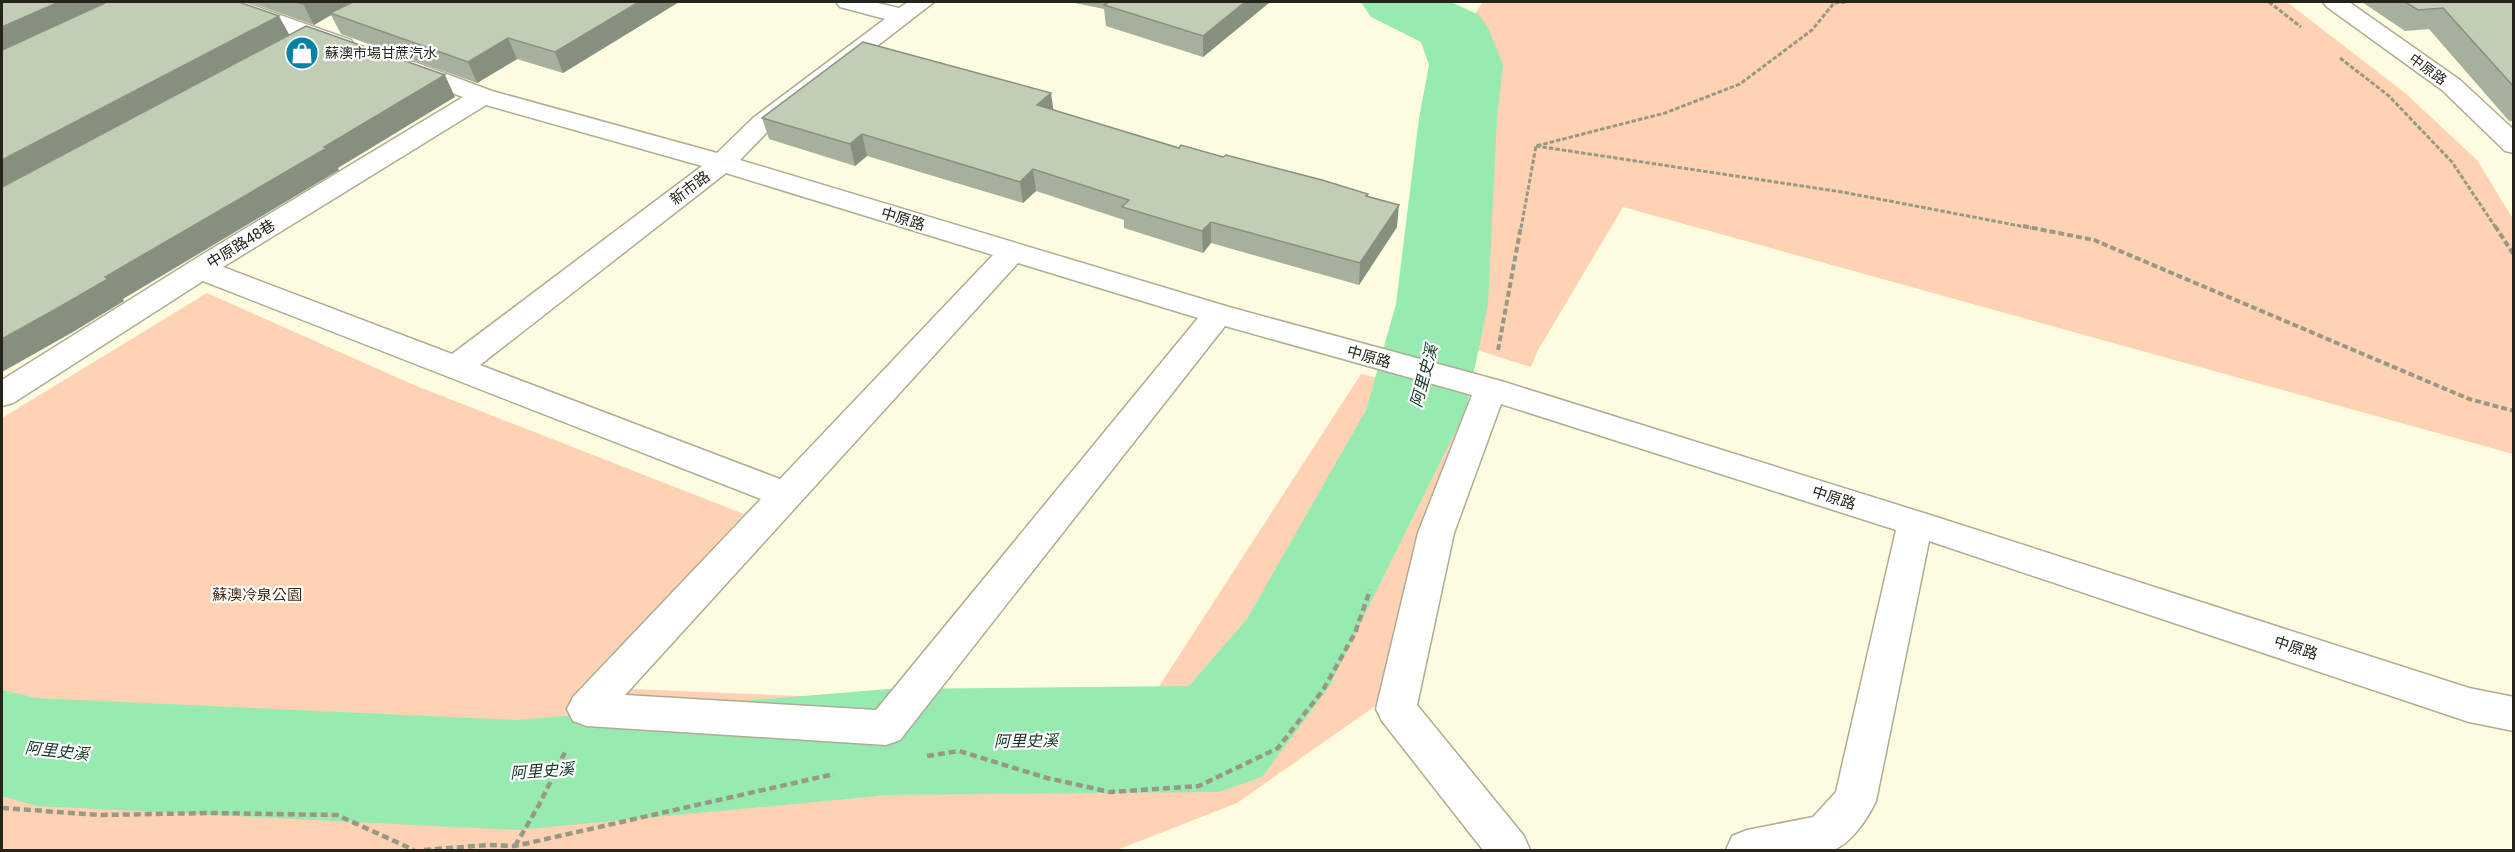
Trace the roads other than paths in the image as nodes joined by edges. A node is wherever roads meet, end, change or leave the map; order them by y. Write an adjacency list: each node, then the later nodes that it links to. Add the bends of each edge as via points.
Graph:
1 (223, 2): 6 (street, 中原路)
2 (848, 2): 4 (street)
3 (2335, 2): 9 (street, 中原路, via 2451,85)
4 (912, 9): 10 (street, 新市路, via 762,123)
5 (347, 18): 6 (street)
6 (315, 35): 7 (street); 8 (street, 中原路)
7 (284, 52)
8 (483, 96): 10 (street, 中原路); 12 (street, 中原路48巷)
9 (2514, 145)
10 (722, 163): 11 (street, 中原路); 14 (street, 新市路)
11 (1012, 252): 13 (street, 中原路); 17 (street)
12 (200, 269): 14 (street); 16 (street, 中原路48巷)
13 (1218, 314): 15 (street, 中原路); 17 (street, via 886,728 587,709)
14 (454, 369): 17 (street)
15 (1490, 389): 18 (street, 中原路); 20 (street, via 1436,533 1396,709)
16 (2, 395)
17 (785, 495)
18 (1915, 523): 19 (street, 中原路, via 2469,705); 21 (street, via 1855,801 1825,834)
19 (2514, 714)
20 (1509, 850)
21 (1747, 850)

